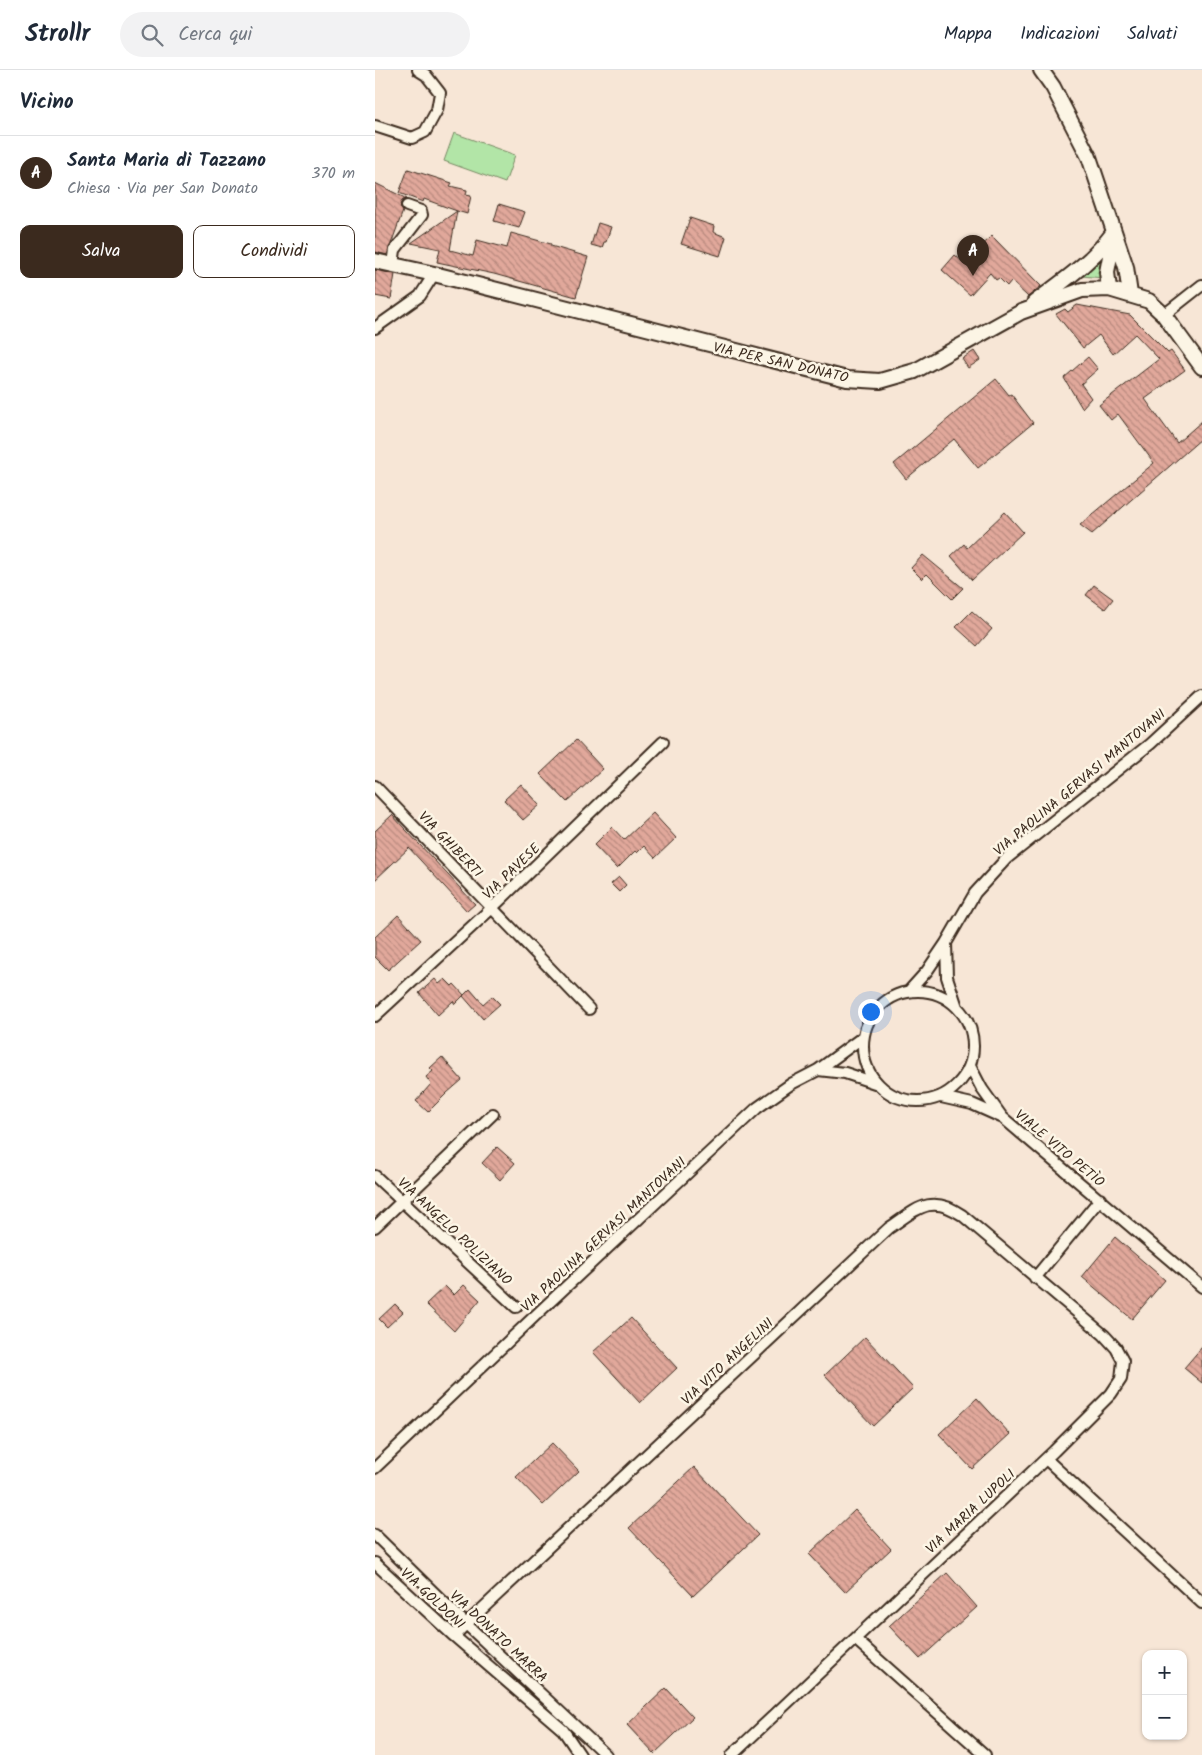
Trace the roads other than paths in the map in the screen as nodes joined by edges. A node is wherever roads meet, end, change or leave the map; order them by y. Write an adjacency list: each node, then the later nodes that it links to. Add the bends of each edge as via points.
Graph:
1 (418, 70): 3 (street, via 440,93 437,110 425,132 412,138)
2 (1041, 70): 5 (street, via 1089,156)
3 (375, 126)
4 (407, 206): 7 (street, via 421,211 422,215 395,250)
5 (1114, 232): 10 (street, via 1107,272); 11 (street, via 1126,267); 12 (street, via 1101,249 1074,273)
6 (375, 261): 7 (street, VIA PER SAN DONATO)
7 (393, 266): 8 (street, VIA PER SAN DONATO)
8 (434, 274): 12 (street, VIA PER SAN DONATO, via 847,379 880,381 915,371); 14 (street, via 420,296)
9 (1202, 285): 13 (street)
10 (1109, 289): 11 (street, VIA PER SAN DONATO); 12 (street, VIA PER SAN DONATO, via 1082,290)
11 (1129, 294): 13 (street, VIA PER SAN DONATO, via 1149,301)
12 (1021, 312)
13 (1163, 315): 15 (street, VIA PER SAN DONATO)
14 (375, 328)
15 (1202, 367)
16 (1202, 696): 20 (street, VIA PAOLINA GERVASI MANTOVANI, via 1151,744 1007,858 975,893)
17 (663, 742): 19 (street, VIA PAVESE)
18 (375, 786): 19 (street, VIA GHIBERTI)
19 (493, 907): 23 (street, VIA GHIBERTI); 24 (street, VIA PAVESE)
20 (946, 943): 21 (street, VIA PAOLINA GERVASI MANTOVANI); 22 (street, via 947,977)
21 (909, 991): 22 (street, via 926,991); 25 (street, via 893,996 879,1006)
22 (957, 1007): 26 (street, via 967,1020 972,1035)
23 (589, 1009)
24 (375, 1016)
25 (863, 1037): 27 (street, VIA PAOLINA GERVASI MANTOVANI); 28 (street, via 865,1062)
26 (970, 1066): 29 (street, via 963,1079); 31 (street)
27 (818, 1070): 28 (street, via 845,1073); 40 (street, VIA PAOLINA GERVASI MANTOVANI, via 757,1108)
28 (878, 1084): 29 (street, via 901,1099 914,1101)
29 (941, 1097): 31 (street, via 972,1104)
30 (493, 1114): 34 (street)
31 (1002, 1117): 33 (street, VIALE VITO PETÌO)
32 (375, 1176): 34 (street, VIA ANGELO POLIZIANO)
33 (1100, 1199): 36 (street, VIALE VITO PETÌO); 37 (street, VIALE VITO PETÌO)
34 (403, 1201): 35 (street); 38 (street, VIA ANGELO POLIZIANO)
35 (375, 1227)
36 (1035, 1278): 39 (street, VIA MARIA LUPOLI, via 1104,1335 1123,1361 1121,1379 1111,1394); 44 (street, VIA VITO ANGELINI, via 950,1207 925,1205 889,1228)
37 (1202, 1286)
38 (516, 1307)
39 (1046, 1459): 43 (street); 46 (street, VIA MARIA LUPOLI)
40 (375, 1468)
41 (375, 1535): 44 (street, VIA DONATO MARRA)
42 (375, 1563): 45 (street, VIA GOLDONI)
43 (1202, 1603)
44 (465, 1624): 45 (street, VIA VITO ANGELINI); 49 (street, VIA DONATO MARRA)
45 (454, 1636): 48 (street, VIA GOLDONI, via 563,1730)
46 (855, 1639): 47 (street); 50 (street, VIA MARIA LUPOLI)
47 (980, 1754)
48 (580, 1755)
49 (606, 1755)
50 (732, 1755)

